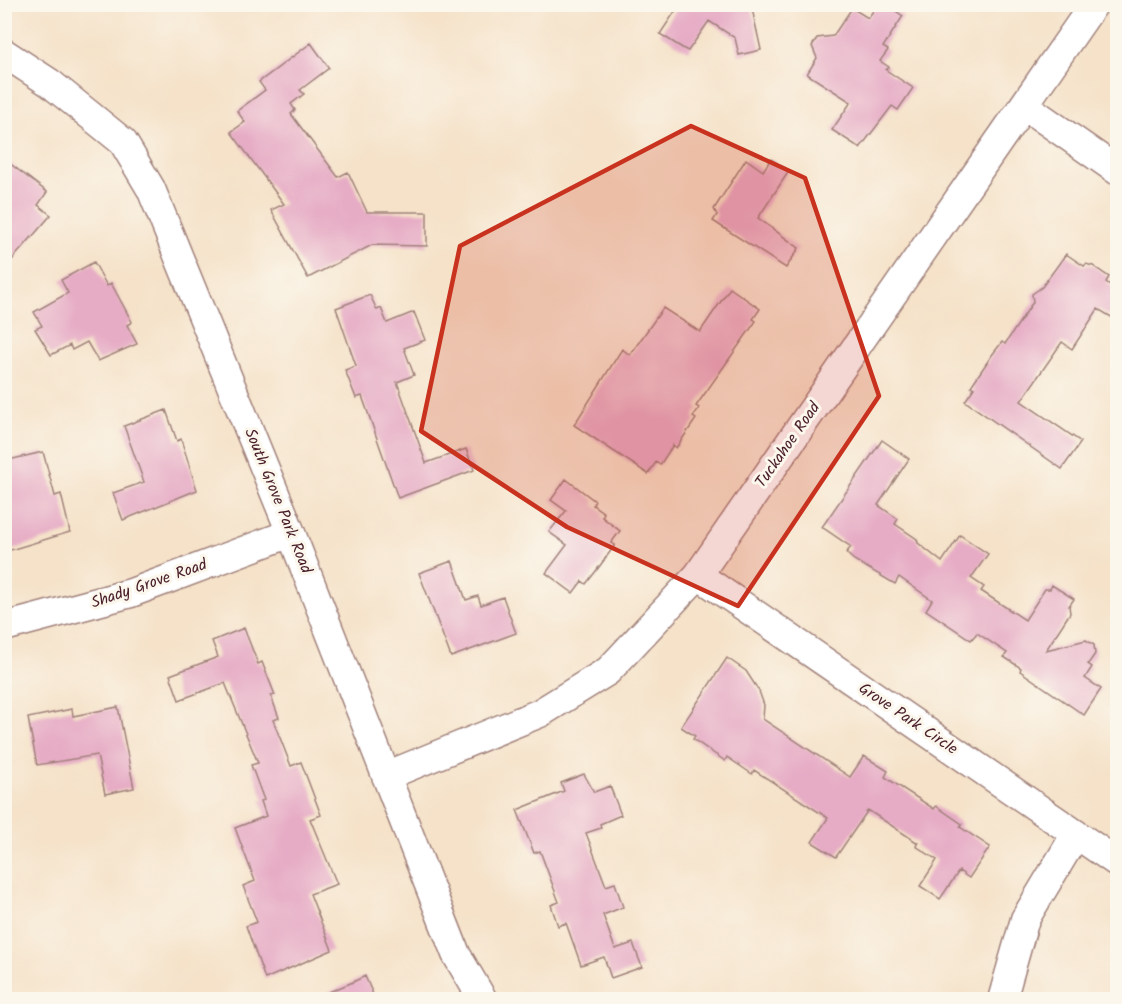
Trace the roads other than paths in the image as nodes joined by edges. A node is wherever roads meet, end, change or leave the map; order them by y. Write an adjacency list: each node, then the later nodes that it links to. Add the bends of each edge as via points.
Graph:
1 (1094, 4): 3 (street, Tuckahoe Road)
2 (4, 53): 5 (street, South Grove Park Road, via 50,83 123,141 151,189)
3 (1025, 106): 4 (street); 6 (street, Tuckahoe Road)
4 (1118, 171)
5 (291, 533): 7 (street, Shady Grove Road, via 132,593); 8 (street, South Grove Park Road)
6 (698, 575): 8 (street, Tuckahoe Road, via 608,671 540,713); 9 (street, Grove Park Circle)
7 (4, 627)
8 (386, 776): 11 (street, South Grove Park Road, via 456,954)
9 (1076, 834): 10 (street, Grove Park Circle); 12 (street, via 1025,920)
10 (1118, 863)
11 (483, 999)
12 (1002, 999)

